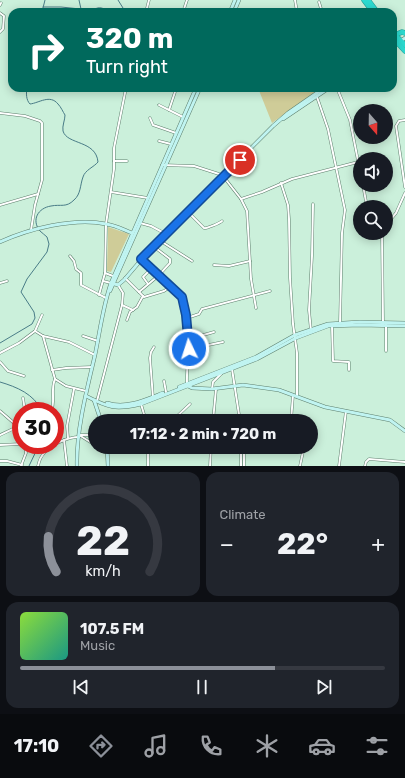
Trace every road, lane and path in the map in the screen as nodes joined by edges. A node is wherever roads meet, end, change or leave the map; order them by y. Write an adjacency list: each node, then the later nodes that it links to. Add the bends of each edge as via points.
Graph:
1 (319, 2): 2 (street)
2 (321, 8)
3 (0, 13): 4 (street, via 4,16)
4 (0, 32)
5 (405, 33): 6 (highway, via 402,32)
6 (397, 40): 7 (highway)
7 (405, 51)
8 (125, 92): 26 (street)
9 (175, 92): 17 (street)
10 (194, 92): 19 (street)
11 (198, 92): 29 (street)
12 (319, 92): 15 (street)
13 (322, 92): 15 (street)
14 (339, 92): 25 (street, via 350,120)
15 (316, 95): 30 (street, via 328,129); 31 (street, via 273,126)
16 (159, 105): 17 (street)
17 (169, 110): 19 (street)
18 (0, 113): 35 (street, via 25,116 42,123 43,177)
19 (183, 117): 22 (street)
20 (150, 118): 22 (street, via 152,124)
21 (405, 120): 33 (street, via 398,122 396,126)
22 (176, 133): 24 (street)
23 (160, 141): 24 (street)
24 (171, 144): 29 (street)
25 (356, 152)
26 (114, 160): 27 (street); 34 (street)
27 (127, 161)
28 (353, 163): 30 (street)
29 (164, 166): 31 (street, via 194,166); 37 (street); 43 (street)
30 (337, 168): 32 (street); 82 (street, via 345,210)
31 (223, 176): 38 (street); 41 (street)
32 (281, 183): 38 (street); 91 (street, via 288,205)
33 (405, 187)
34 (111, 192): 37 (street); 45 (street)
35 (38, 194): 40 (street); 46 (street)
36 (405, 194): 42 (street)
37 (148, 198): 43 (street)
38 (241, 199): 56 (street, via 247,211)
39 (313, 204): 86 (street, via 309,310)
40 (0, 205)
41 (188, 212): 44 (street, via 204,228); 48 (street)
42 (393, 216)
43 (139, 222): 47 (street); 48 (street); 66 (street)
44 (222, 222)
45 (106, 224): 46 (street, via 71,223); 47 (street); 59 (street)
46 (31, 231): 51 (street)
47 (132, 233): 60 (street)
48 (166, 234): 49 (street)
49 (159, 240): 52 (street); 55 (street)
50 (382, 240): 83 (street)
51 (0, 242)
52 (153, 246): 54 (street); 61 (street, via 171,261)
53 (70, 256): 72 (street, via 81,274 81,285)
54 (141, 259): 58 (street); 62 (street)
55 (192, 261)
56 (250, 261): 57 (street, via 229,266); 73 (street)
57 (214, 265)
58 (151, 269): 61 (street); 67 (street, via 143,277)
59 (105, 273): 60 (street); 64 (street)
60 (113, 276): 66 (street)
61 (158, 276): 67 (street); 69 (street)
62 (125, 278): 68 (street); 71 (street)
63 (7, 280): 65 (street)
64 (103, 281): 66 (street); 72 (street)
65 (0, 283)
66 (112, 283): 68 (street); 75 (street)
67 (148, 284): 71 (street)
68 (118, 285): 76 (street, via 123,293)
69 (170, 287): 74 (street); 80 (street, via 182,297)
70 (270, 291): 73 (street)
71 (139, 292): 74 (street)
72 (99, 295): 75 (street)
73 (253, 295): 77 (street); 80 (street, via 202,309 199,314)
74 (143, 296): 78 (street)
75 (107, 299): 93 (street)
76 (122, 305): 78 (street); 122 (street)
77 (256, 308)
78 (133, 310): 81 (street)
79 (42, 314): 87 (street)
80 (187, 318): 92 (street)
81 (127, 320)
82 (340, 323): 83 (street); 86 (street)
83 (385, 324): 84 (street); 85 (street); 97 (street)
84 (405, 324)
85 (332, 326): 86 (street); 104 (street, via 333,361 349,362)
86 (311, 330): 91 (street)
87 (35, 331): 89 (street); 98 (street)
88 (214, 332): 92 (street)
89 (43, 336): 99 (street, via 69,342); 103 (street)
90 (83, 336): 93 (street)
91 (295, 337): 102 (street, via 268,354); 119 (street)
92 (189, 339): 96 (street)
93 (98, 340): 99 (street)
94 (223, 342): 96 (street)
95 (154, 347): 121 (street, via 150,358)
96 (189, 349): 110 (street)
97 (386, 351)
98 (0, 354)
99 (95, 355): 101 (street)
100 (0, 362): 106 (street, via 8,371)
101 (92, 367): 103 (street); 115 (street)
102 (232, 368): 105 (street); 109 (street); 111 (street)
103 (52, 370): 107 (street)
104 (349, 370)
105 (223, 373): 109 (street); 114 (street, via 213,382)
106 (24, 376)
107 (55, 379): 113 (street); 124 (street)
108 (164, 381): 116 (street)
109 (196, 382): 110 (street); 112 (street)
110 (187, 385): 112 (street); 116 (street); 121 (street)
111 (236, 386): 114 (street); 117 (street, via 253,386); 133 (street)
112 (197, 388): 114 (street)
113 (74, 389): 115 (street); 141 (street, via 68,419)
114 (214, 389): 132 (street)
115 (87, 391): 118 (street)
116 (166, 392): 121 (street)
117 (293, 395): 119 (street); 134 (street)
118 (86, 396): 122 (street); 140 (street)
119 (297, 397): 128 (street)
120 (23, 398): 123 (street)
121 (153, 398): 125 (street)
122 (96, 400): 125 (street, via 116,408); 129 (street)
123 (24, 402)
124 (53, 402)
125 (140, 403): 130 (street)
126 (190, 404): 131 (street)
127 (0, 412): 135 (street)
128 (346, 412): 137 (street, via 390,420); 165 (street)
129 (100, 414)
130 (144, 414)
131 (181, 414)
132 (213, 414)
133 (239, 414)
134 (292, 414)
135 (12, 423)
136 (12, 429): 138 (street)
137 (405, 431)
138 (0, 435)
139 (88, 435): 140 (street)
140 (79, 436): 141 (street); 143 (street); 159 (street)
141 (68, 438): 142 (street)
142 (64, 440): 158 (street)
143 (88, 441)
144 (12, 444): 145 (street)
145 (0, 445)
146 (25, 454): 156 (street)
147 (43, 454): 157 (street)
148 (107, 454): 160 (street)
149 (148, 454): 161 (street)
150 (211, 454): 162 (street)
151 (242, 454): 163 (street)
152 (244, 454): 163 (street)
153 (303, 454): 164 (street)
154 (0, 461): 156 (street)
155 (405, 462): 166 (street, via 369,459)
156 (21, 465)
157 (38, 466)
158 (67, 466)
159 (77, 466)
160 (108, 466)
161 (148, 466)
162 (210, 466)
163 (243, 466)
164 (300, 466)
165 (339, 466)
166 (365, 466)

